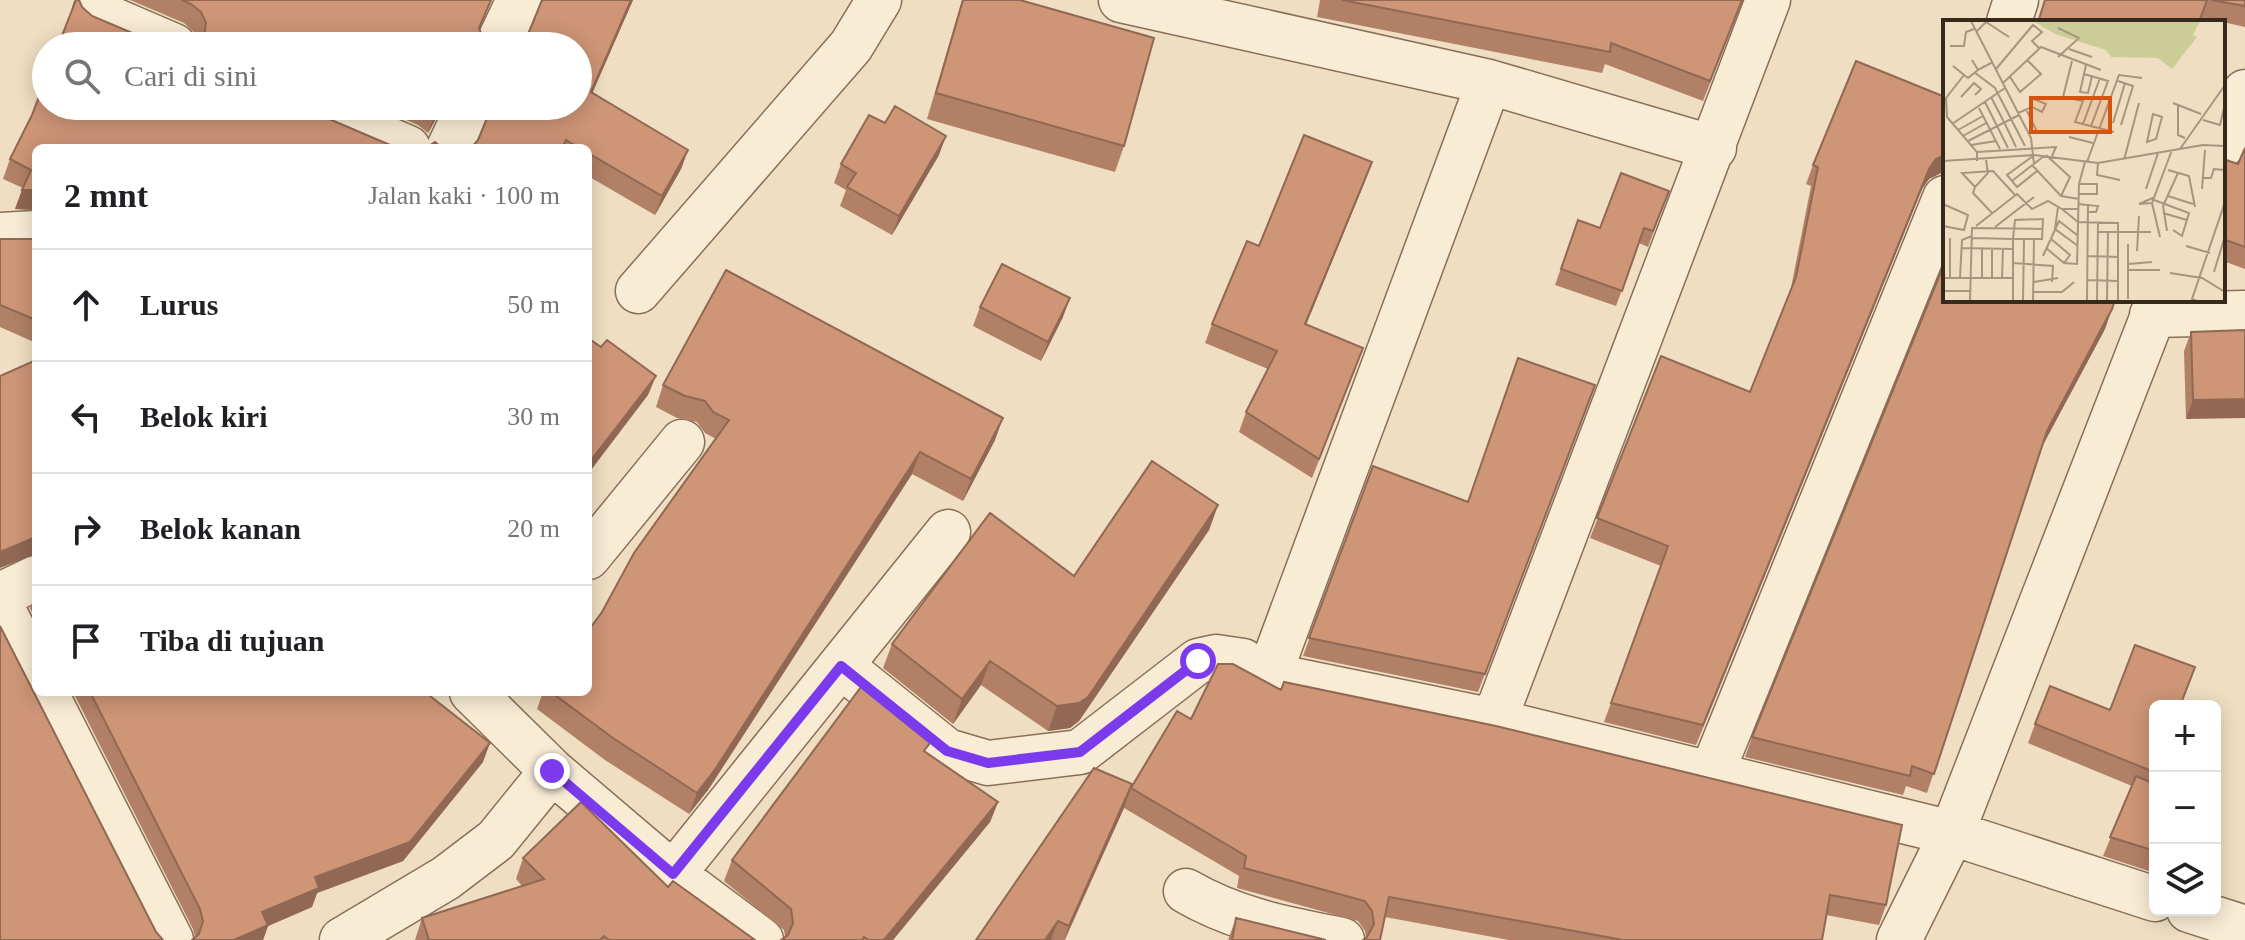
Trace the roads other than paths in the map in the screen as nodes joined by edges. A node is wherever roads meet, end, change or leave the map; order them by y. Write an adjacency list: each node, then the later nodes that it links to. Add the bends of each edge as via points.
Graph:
1 (519, 0): 9 (street)
2 (879, 0): 21 (street, via 851,46)
3 (1121, 0): 10 (street)
4 (1768, 0): 17 (street)
5 (2016, 0): 7 (street)
6 (95, 12): 8 (street)
7 (2010, 20)
8 (141, 32)
9 (504, 32)
10 (1489, 82): 17 (street); 35 (street, via 1269,675)
11 (2245, 92): 14 (street)
12 (343, 120): 15 (street)
13 (462, 120): 16 (street)
14 (2225, 140)
15 (399, 144)
16 (451, 144)
17 (1714, 148): 35 (street)
18 (1943, 203): 37 (street)
19 (32, 233): 20 (street)
20 (0, 235)
21 (638, 291)
22 (2156, 308): 23 (street); 38 (street)
23 (2245, 313)
24 (682, 442): 26 (street)
25 (948, 532): 31 (street)
26 (592, 552)
27 (32, 580): 28 (street)
28 (0, 595)
29 (0, 604): 32 (street)
30 (1243, 661): 31 (street, via 1198,661 1080,752 988,763 947,751)
31 (841, 666): 39 (street)
32 (32, 667)
33 (47, 696): 44 (street)
34 (478, 696): 36 (street)
35 (1494, 721): 37 (street)
36 (552, 771): 39 (street); 45 (street, via 496,840 446,878)
37 (1711, 775): 38 (street)
38 (1952, 833): 41 (street); 48 (street)
39 (673, 874): 46 (street)
40 (1186, 891): 47 (street, via 1220,911 1263,925)
41 (2149, 897)
42 (2208, 916): 43 (street)
43 (2245, 928)
44 (171, 940)
45 (342, 940)
46 (761, 940)
47 (1342, 940)
48 (1899, 940)

